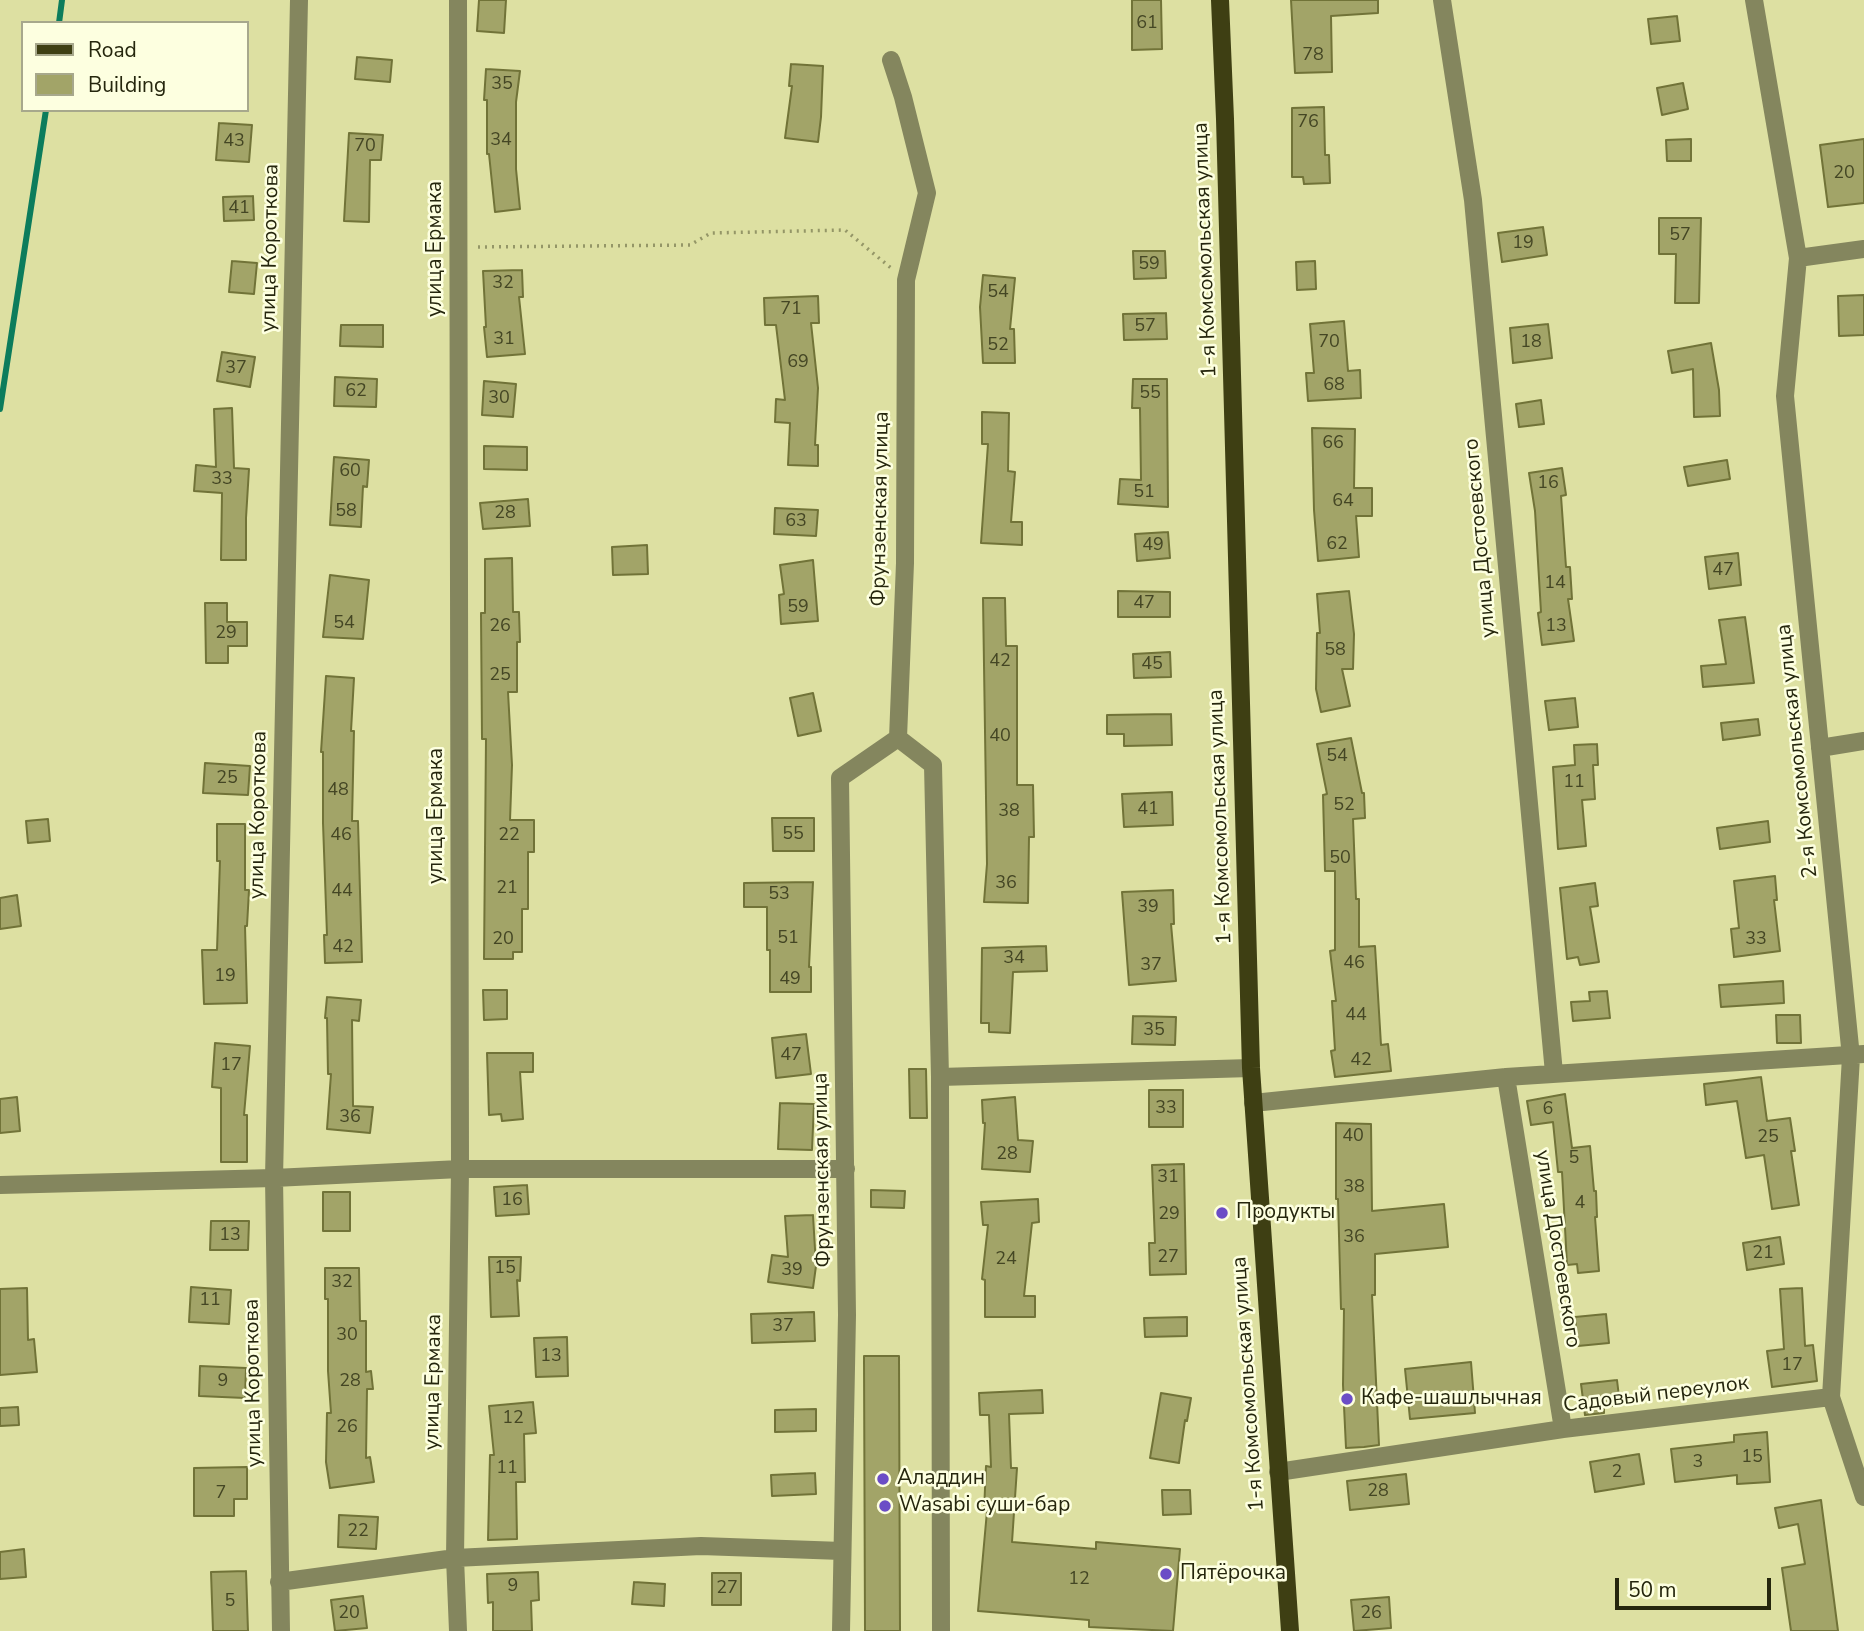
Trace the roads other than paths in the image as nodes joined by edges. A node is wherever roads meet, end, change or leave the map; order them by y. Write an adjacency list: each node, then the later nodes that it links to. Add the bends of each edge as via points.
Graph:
1 (299, 0): 20 (street, улица Короткова)
2 (458, 0): 18 (street, улица Ермака)
3 (1220, 0): 13 (main road, 1-я Комсомольская улица)
4 (1443, 0): 14 (street, улица Достоевского, via 1473,200)
5 (1754, 0): 8 (street, 2-я Комсомольская улица)
6 (891, 60): 9 (street, Фрунзенская улица, via 927,193 906,280 905,563)
7 (1864, 249): 8 (street)
8 (1798, 258): 11 (street, 2-я Комсомольская улица, via 1785,396)
9 (898, 738): 15 (street, via 933,765); 19 (street, Фрунзенская улица, via 840,778)
10 (1864, 741): 11 (street)
11 (1820, 748): 12 (street, 2-я Комсомольская улица)
12 (1857, 1056): 14 (street); 22 (street, 2-я Комсомольская улица)
13 (1251, 1068): 15 (street); 17 (main road, 1-я Комсомольская улица)
14 (1553, 1073): 16 (street)
15 (940, 1077): 32 (street)
16 (1506, 1077): 17 (street); 23 (street, улица Достоевского)
17 (1252, 1103): 24 (main road, 1-я Комсомольская улица)
18 (460, 1168): 19 (street); 20 (street); 27 (street, улица Ермака)
19 (846, 1169): 26 (street, Фрунзенская улица)
20 (274, 1178): 21 (street); 28 (street, улица Короткова)
21 (0, 1185)
22 (1831, 1396): 23 (street, Садовый переулок); 25 (street, 2-я Комсомольская улица)
23 (1563, 1429): 24 (street, Садовый переулок)
24 (1279, 1472): 33 (main road, 1-я Комсомольская улица)
25 (1864, 1497)
26 (842, 1551): 27 (street, via 701,1546); 31 (street, Фрунзенская улица)
27 (455, 1558): 28 (street); 30 (street, улица Ермака)
28 (279, 1582): 29 (street, улица Короткова)
29 (281, 1631)
30 (458, 1631)
31 (841, 1631)
32 (942, 1631)
33 (1290, 1631)

